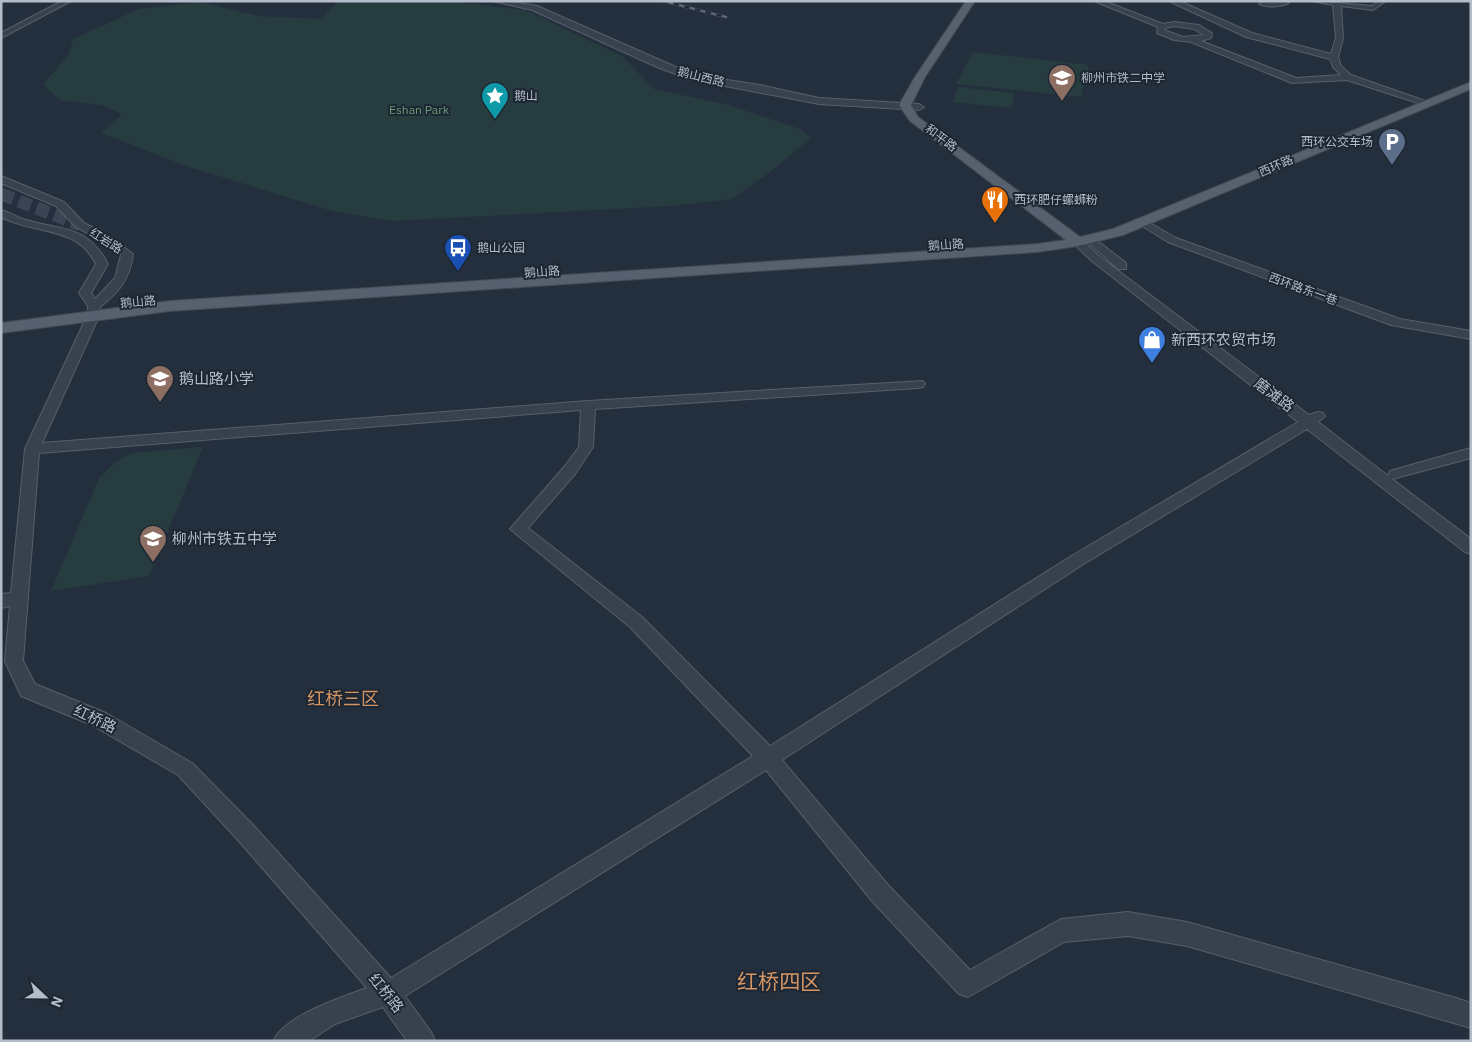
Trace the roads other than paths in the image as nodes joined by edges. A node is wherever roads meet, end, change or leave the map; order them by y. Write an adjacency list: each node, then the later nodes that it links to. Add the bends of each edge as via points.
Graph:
1 (61, 1): 17 (street)
2 (68, 1): 17 (street)
3 (495, 1): 27 (street, 鹅山西路, via 534,8 692,77 819,101)
4 (971, 1): 27 (main road, via 916,84)
5 (984, 1): 20 (main road)
6 (1097, 1): 16 (street)
7 (1172, 1): 19 (street, via 1250,35)
8 (1282, 1): 10 (street, via 1285,3)
9 (1384, 1): 12 (street, via 1374,8)
10 (1263, 4)
11 (1313, 4): 12 (street); 13 (street)
12 (1337, 5): 15 (street)
13 (1319, 11)
14 (1328, 16): 15 (street)
15 (1339, 20): 19 (street, via 1340,35)
16 (1162, 26): 18 (street, via 1160,31 1168,36); 18 (street, via 1189,25 1208,33 1205,38)
17 (1, 34)
18 (1192, 40): 22 (street, via 1295,81)
19 (1334, 57): 22 (street, via 1337,67)
20 (939, 71)
21 (1471, 76): 25 (main road, 西环路)
22 (1348, 77): 25 (street)
23 (1471, 85): 26 (main road, 西环路)
24 (929, 86): 28 (main road, 和平路)
25 (1412, 98): 26 (street); 33 (main road, 西环路)
26 (1427, 103): 31 (main road, 西环路)
27 (906, 106): 28 (street, 鹅山西路); 33 (main road, 和平路, via 914,118)
28 (919, 106): 33 (main road, 和平路, via 927,119 975,156 1016,181)
29 (1, 179): 32 (street, via 60,204)
30 (1, 213): 32 (street, via 21,222)
31 (1142, 222): 33 (main road, 西环路); 37 (street, 西环路东一巷, via 1172,240 1396,322)
32 (77, 229): 34 (street, 红岩路, via 96,249 102,264 85,293); 34 (street, 红岩路, via 105,238 127,254 126,273)
33 (1080, 236): 34 (main road, 鹅山路, via 1028,249); 40 (street, 磨滩路, via 1096,259)
34 (94, 311): 35 (main road, 鹅山路); 36 (main road, 鹅山路, via 50,324); 41 (street, 红桥路)
35 (1, 314)
36 (1, 328)
37 (1471, 335)
38 (918, 384): 39 (street)
39 (588, 405): 41 (street); 48 (street, via 586,447 518,529 636,622)
40 (1314, 419): 43 (street, 磨滩路); 45 (street, 磨滩路); 48 (street, via 1076,562)
41 (32, 449): 46 (street, 红桥路)
42 (1471, 453): 43 (street)
43 (1395, 476): 44 (street, 磨滩路)
44 (1471, 533)
45 (1471, 548)
46 (21, 598): 47 (street); 49 (street, 红桥路, via 14,662 28,690 99,719 185,769)
47 (1, 602)
48 (768, 758): 49 (street); 50 (street, via 880,893 968,985 1061,931 1128,924 1186,934)
49 (388, 993): 51 (street, via 328,1014); 52 (street, 红桥路)
50 (1471, 1016)
51 (286, 1041)
52 (422, 1041)

